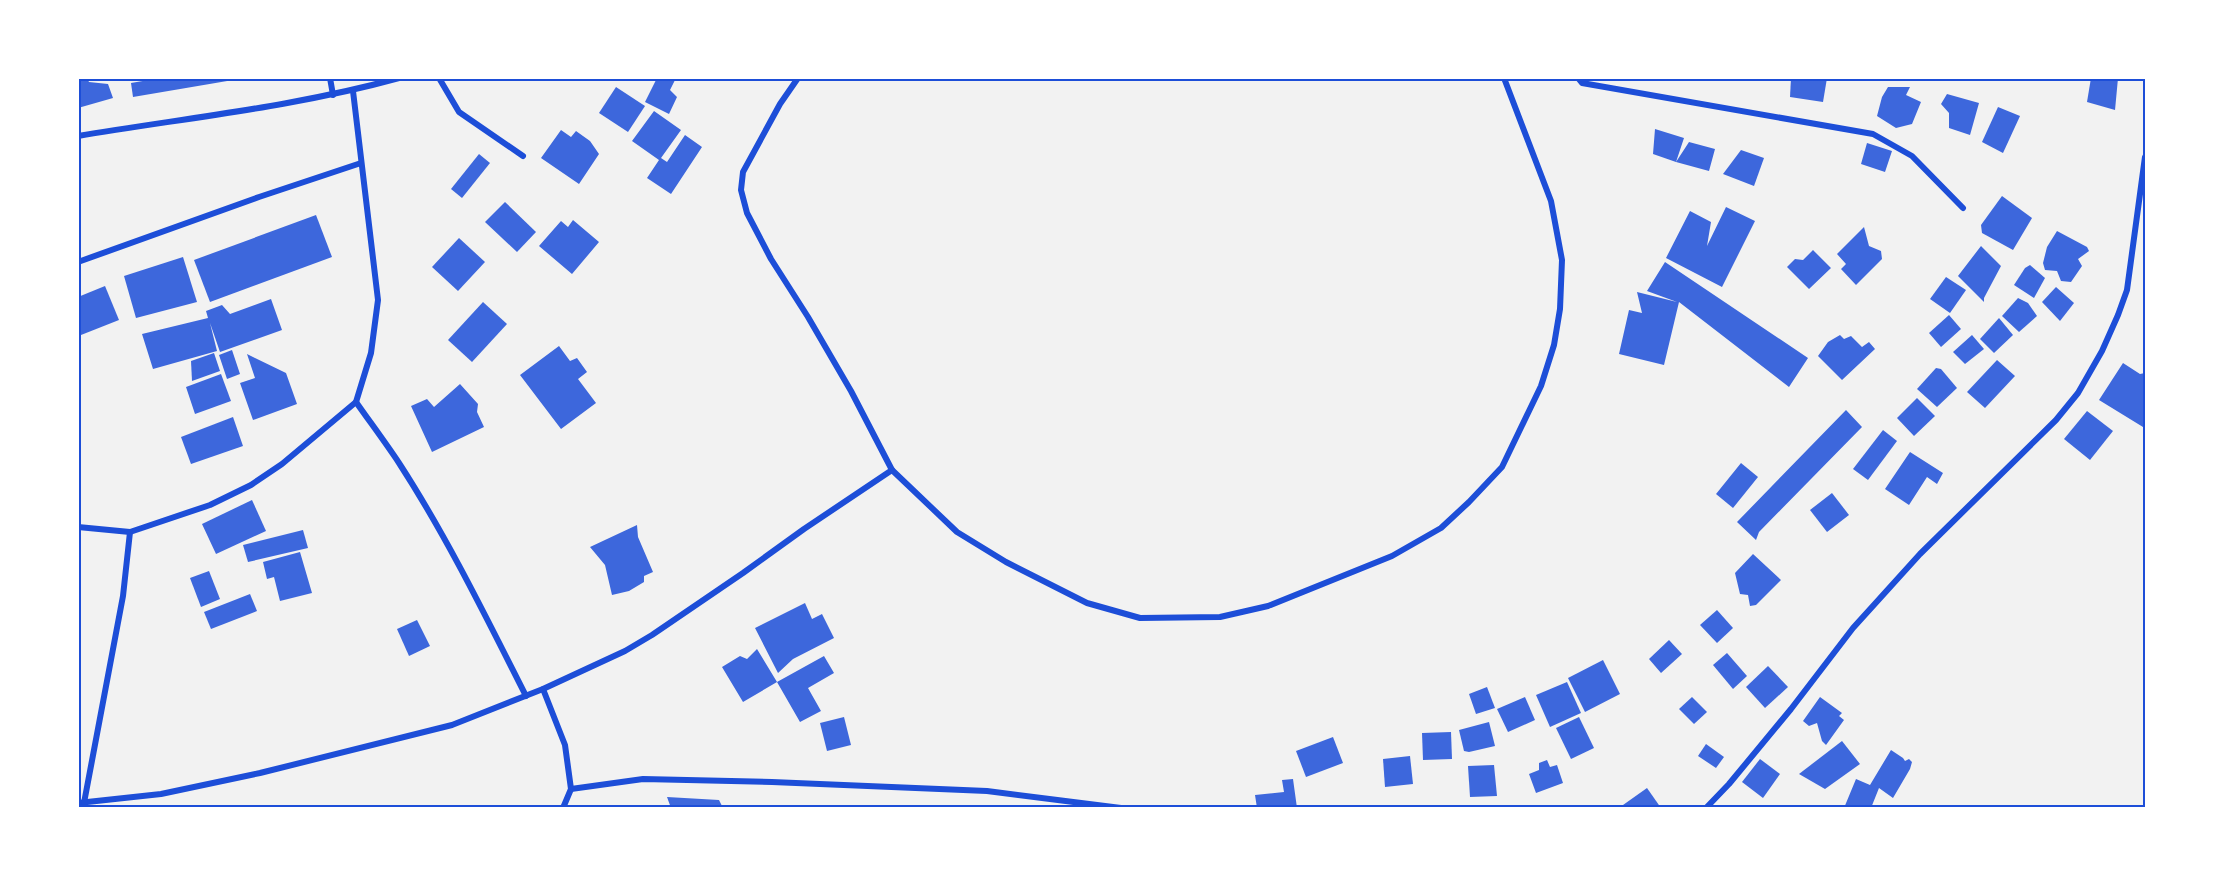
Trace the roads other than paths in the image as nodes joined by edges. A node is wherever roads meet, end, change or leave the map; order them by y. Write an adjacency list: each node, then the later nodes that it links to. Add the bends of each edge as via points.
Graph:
1 (330, 78): 8 (street)
2 (399, 78): 7 (street)
3 (439, 78): 10 (street, via 459,112)
4 (798, 78): 16 (street, via 743,172 741,190 747,213 771,259 845,382)
5 (1504, 78): 16 (street, via 1551,201 1562,260 1560,309 1541,386 1502,467 1441,528 1392,556 1268,606 1220,617 1140,618 1087,603 1006,562 957,532)
6 (1578, 78): 13 (street, via 1582,83 1874,134 1912,156)
7 (353, 91): 8 (street); 12 (street)
8 (333, 95): 9 (street)
9 (78, 136)
10 (522, 156)
11 (2145, 157): 25 (street, via 2127,290 2102,351 2078,393 1853,628 1791,709)
12 (362, 163): 14 (street); 15 (street, via 378,300 371,353)
13 (1963, 208)
14 (78, 262)
15 (356, 402): 18 (street, via 251,485 210,505); 20 (street, via 426,508)
16 (892, 470): 19 (street, via 652,635)
17 (78, 527): 18 (street)
18 (130, 532): 22 (street, via 123,596)
19 (543, 689): 20 (street); 21 (street, via 565,745)
20 (526, 696): 22 (street, via 452,725 260,773 161,794)
21 (572, 789): 23 (street); 24 (street, via 643,779 772,782 987,791)
22 (81, 803)
23 (563, 808)
24 (1121, 808)
25 (1706, 808)

